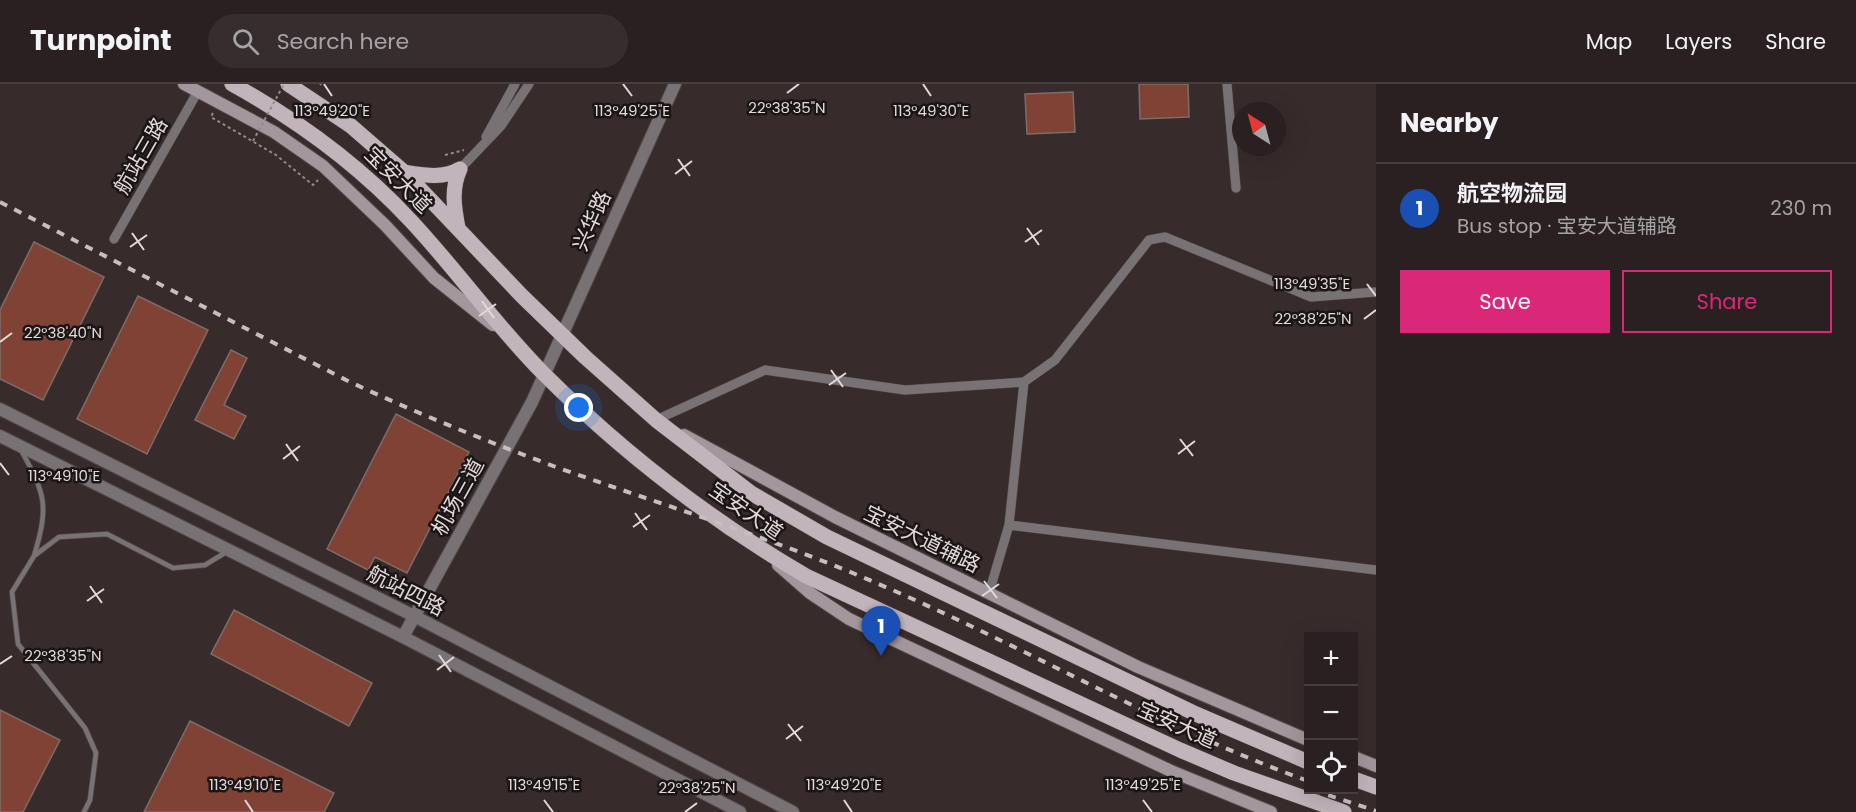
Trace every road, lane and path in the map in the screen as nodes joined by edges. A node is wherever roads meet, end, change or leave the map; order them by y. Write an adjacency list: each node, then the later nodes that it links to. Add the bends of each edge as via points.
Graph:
1 (184, 84): 8 (main road)
2 (232, 84): 19 (main road, 宝安大道, via 292,118 353,164 411,222)
3 (286, 84): 10 (path, bridge); 12 (main road, 宝安大道, via 351,126)
4 (515, 84): 11 (street, via 488,134)
5 (529, 84): 11 (street, via 501,126)
6 (675, 84): 18 (street, 兴华路)
7 (1227, 84): 14 (street)
8 (198, 91): 16 (street, 航站三路); 19 (main road, via 274,132 323,166 372,211 434,278)
9 (210, 117): 10 (path)
10 (253, 141): 13 (path, via 313,185)
11 (460, 169): 12 (main road, via 453,174 429,176); 15 (main road, via 453,200)
12 (404, 172): 15 (main road, 宝安大道)
13 (318, 180)
14 (1236, 188)
15 (458, 228): 18 (main road, 宝安大道)
16 (114, 239)
17 (1376, 292): 21 (street, via 1311,297 1165,237 1149,240 1055,360)
18 (562, 335): 20 (street, 兴华路); 23 (main road, 宝安大道)
19 (510, 338): 20 (main road, 宝安大道)
20 (545, 375): 27 (main road, 宝安大道, via 659,474); 32 (street, 机场三道)
21 (1024, 382): 23 (street, via 905,390 765,370); 26 (street)
22 (0, 408): 32 (street, 航站四路)
23 (656, 420): 31 (main road, 宝安大道辅路, via 781,489); 36 (main road, 宝安大道, via 751,493 827,537 1185,709)
24 (0, 436): 25 (street, 航站四路)
25 (18, 445): 28 (street, 航站四路); 29 (lane, via 44,495 44,524)
26 (1009, 525): 30 (street); 31 (street)
27 (754, 544): 43 (main road, via 810,593 849,619 1171,771); 44 (main road, 宝安大道, via 806,576 1180,750)
28 (229, 550): 29 (lane, via 205,565 174,568 107,534 59,537); 33 (street, 航站四路)
29 (34, 556): 40 (lane, via 12,592 18,644 85,728 96,753 90,800)
30 (1376, 570)
31 (989, 593): 34 (main road, 宝安大道辅路, via 1138,667)
32 (414, 616): 33 (street, 机场三道); 42 (street, 航站四路)
33 (403, 637): 41 (street, 航站四路)
34 (1304, 738)
35 (1358, 759): 37 (main road)
36 (1304, 760)
37 (1376, 766)
38 (1358, 781): 39 (main road)
39 (1376, 787)
40 (84, 812)
41 (740, 812)
42 (793, 812)
43 (1271, 812)
44 (1344, 812)

